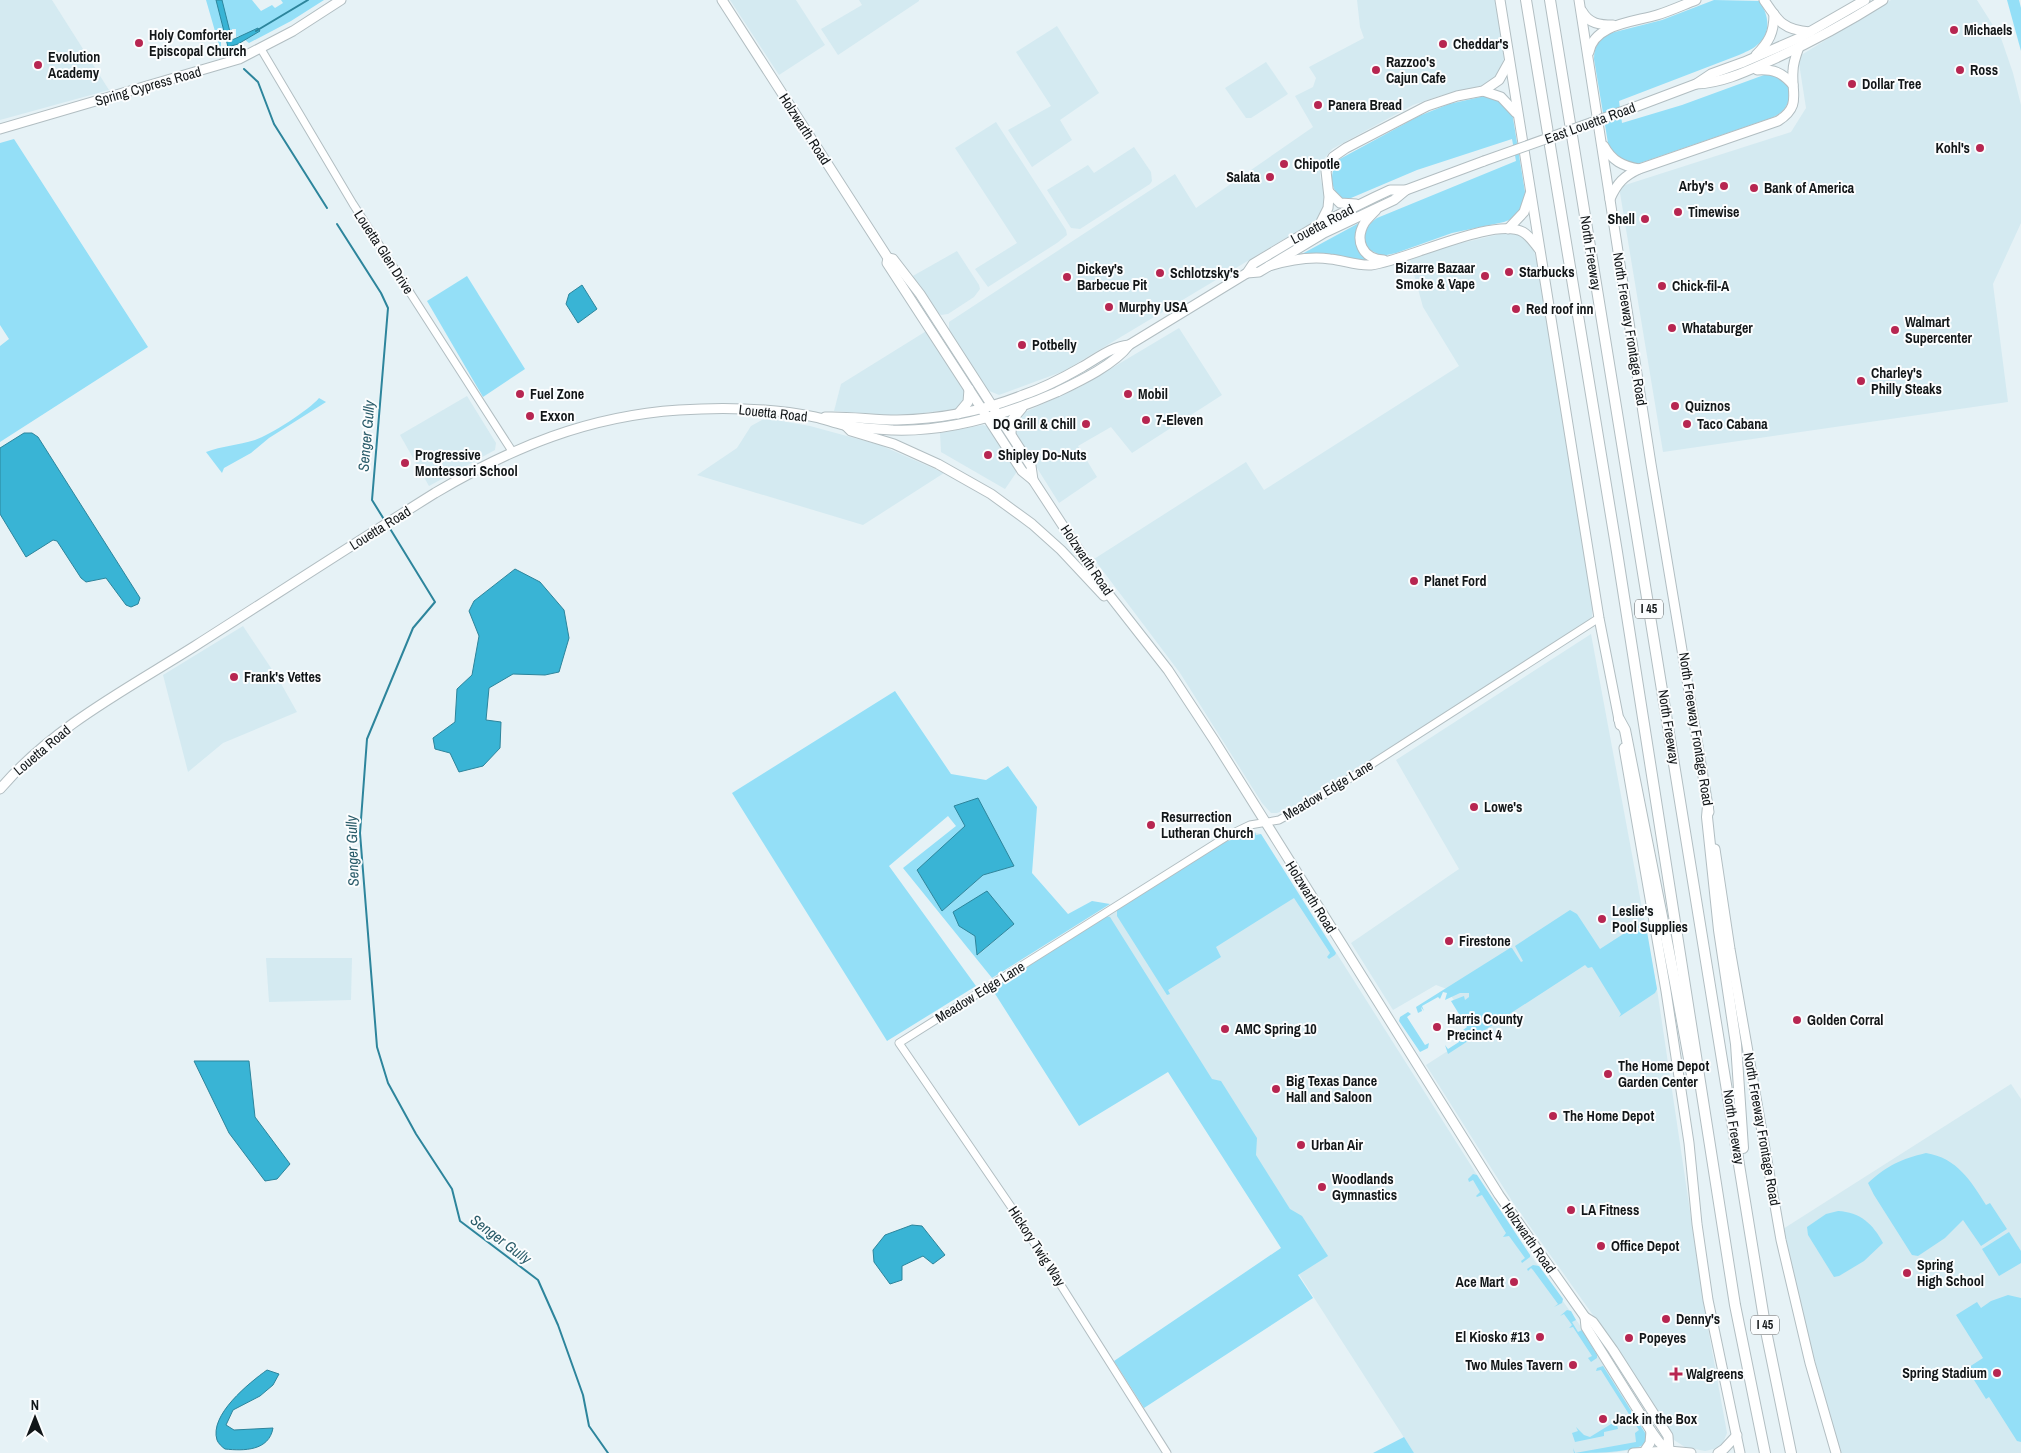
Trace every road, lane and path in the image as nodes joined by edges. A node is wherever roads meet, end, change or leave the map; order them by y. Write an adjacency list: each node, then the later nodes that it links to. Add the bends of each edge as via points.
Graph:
1 (341, 0): 17 (main road, Spring Cypress Road)
2 (722, 0): 39 (main road, Holzwarth Road)
3 (1500, 0): 20 (main road)
4 (1526, 0): 63 (highway, North Freeway / I 45, via 1617,552)
5 (1550, 0): 64 (highway, North Freeway / I 45)
6 (1696, 0): 14 (main road)
7 (1764, 0): 12 (main road)
8 (1865, 0): 11 (main road, East Louetta Road)
9 (1883, 0): 13 (main road, East Louetta Road)
10 (1580, 4): 14 (main road, via 1585,17 1592,22); 18 (main road, North Freeway Frontage Road)
11 (1851, 9): 13 (main road); 15 (main road, East Louetta Road)
12 (1774, 14): 15 (main road, via 1789,28); 19 (main road, via 1771,36)
13 (1846, 22): 16 (main road, East Louetta Road)
14 (1619, 26): 18 (main road, via 1597,36)
15 (1810, 32): 19 (main road, East Louetta Road)
16 (1799, 47): 21 (main road, East Louetta Road); 23 (main road, via 1793,64)
17 (261, 49): 26 (main road, Spring Cypress Road, via 207,70); 54 (street, Louetta Glen Drive, via 353,204)
18 (1588, 59): 27 (main road, North Freeway Frontage Road)
19 (1751, 59): 22 (main road, East Louetta Road, via 1711,74)
20 (1509, 61): 24 (main road, via 1498,80); 25 (main road)
21 (1750, 70): 22 (main road, East Louetta Road, via 1714,84); 23 (main road, via 1779,72)
22 (1696, 84): 28 (main road, East Louetta Road, bridge)
23 (1793, 85): 29 (main road, via 1795,96 1786,116)
24 (1483, 91): 25 (main road, via 1502,97); 31 (main road, via 1428,106 1346,148 1333,157 1326,170)
25 (1518, 115): 32 (main road)
26 (0, 129)
27 (1601, 142): 29 (main road, via 1616,161 1625,167); 33 (main road, North Freeway Frontage Road)
28 (1484, 161): 30 (main road, Louetta Road)
29 (1639, 169): 33 (main road, via 1621,180)
30 (1406, 190): 34 (main road, Louetta Road, via 1390,190); 35 (main road, Louetta Road)
31 (1329, 192): 34 (main road, via 1340,203); 36 (main road, via 1328,208)
32 (1531, 192): 37 (main road, via 1524,212); 38 (main road)
33 (1610, 199): 60 (main road, North Freeway Frontage Road)
34 (1362, 203): 36 (main road, Louetta Road)
35 (1379, 207): 40 (main road, via 1366,221 1360,237 1361,245 1372,258); 41 (main road, Louetta Road)
36 (1320, 224): 42 (main road, Louetta Road, via 1253,264)
37 (1508, 229): 38 (main road, via 1523,232); 40 (main road, via 1461,238)
38 (1541, 253): 57 (main road)
39 (888, 258): 44 (main road, Holzwarth Road, via 887,263); 45 (main road, Holzwarth Road, via 893,259 920,294)
40 (1399, 258): 41 (main road, via 1368,265 1308,258)
41 (1269, 266): 42 (main road, Louetta Road, via 1259,272)
42 (1247, 273): 43 (main road, Louetta Road)
43 (1129, 345): 45 (main road, Louetta Road, via 1116,346 1064,377); 46 (main road, Louetta Road, via 1121,356 1089,375)
44 (970, 389): 47 (main road, Holzwarth Road); 48 (main road, via 968,402)
45 (993, 406): 47 (main road, Louetta Road); 49 (main road, Holzwarth Road)
46 (1024, 406): 49 (main road, Louetta Road); 53 (main road, via 1012,420)
47 (982, 409): 48 (main road, Louetta Road); 51 (main road, Holzwarth Road)
48 (958, 414): 50 (main road, Louetta Road, via 894,420)
49 (999, 414): 51 (main road, Louetta Road); 53 (main road, Holzwarth Road)
50 (814, 417): 52 (main road, Louetta Road); 54 (main road, Louetta Road, via 728,408 639,414 599,422)
51 (988, 418): 52 (main road, Louetta Road, via 918,429); 55 (main road, Holzwarth Road, via 1022,471)
52 (845, 425): 56 (main road, via 852,431 894,444 938,464 991,494 1032,524)
53 (1011, 433): 55 (main road, Holzwarth Road, via 1032,466)
54 (512, 451): 59 (main road, Louetta Road, via 395,518 72,724 28,759)
55 (1033, 480): 56 (main road, Holzwarth Road)
56 (1120, 608): 61 (main road, Holzwarth Road, via 1168,670)
57 (1599, 618): 58 (main road); 61 (street, Meadow Edge Lane, via 1320,798 1279,820)
58 (1619, 719): 63 (highway, via 1625,730 1674,977 1705,1153); 67 (main road, via 1666,991 1708,1300)
59 (0, 789)
60 (1708, 806): 64 (highway, via 1719,930 1736,1044); 77 (main road, North Freeway Frontage Road, via 1781,1240 1810,1363)
61 (1265, 822): 62 (street, Meadow Edge Lane, via 1230,834); 65 (main road, Holzwarth Road, via 1499,1195)
62 (899, 1044): 71 (street, Hickory Twig Way, via 1018,1217)
63 (1712, 1162): 75 (highway, North Freeway / I 45, via 1735,1305)
64 (1749, 1219): 76 (highway, North Freeway / I 45, via 1766,1331)
65 (1584, 1317): 66 (main road, Holzwarth Road, via 1586,1327); 69 (main road, Holzwarth Road, via 1593,1322 1618,1356 1668,1436)
66 (1651, 1431): 68 (main road, via 1650,1443); 69 (main road, Holzwarth Road)
67 (1737, 1435): 70 (main road); 74 (main road)
68 (1644, 1452): 69 (main road); 72 (main road)
69 (1670, 1452): 73 (main road)
70 (1741, 1452)
71 (1167, 1453)
72 (1633, 1453)
73 (1692, 1453)
74 (1718, 1453)
75 (1764, 1453)
76 (1791, 1453)
77 (1836, 1453)

